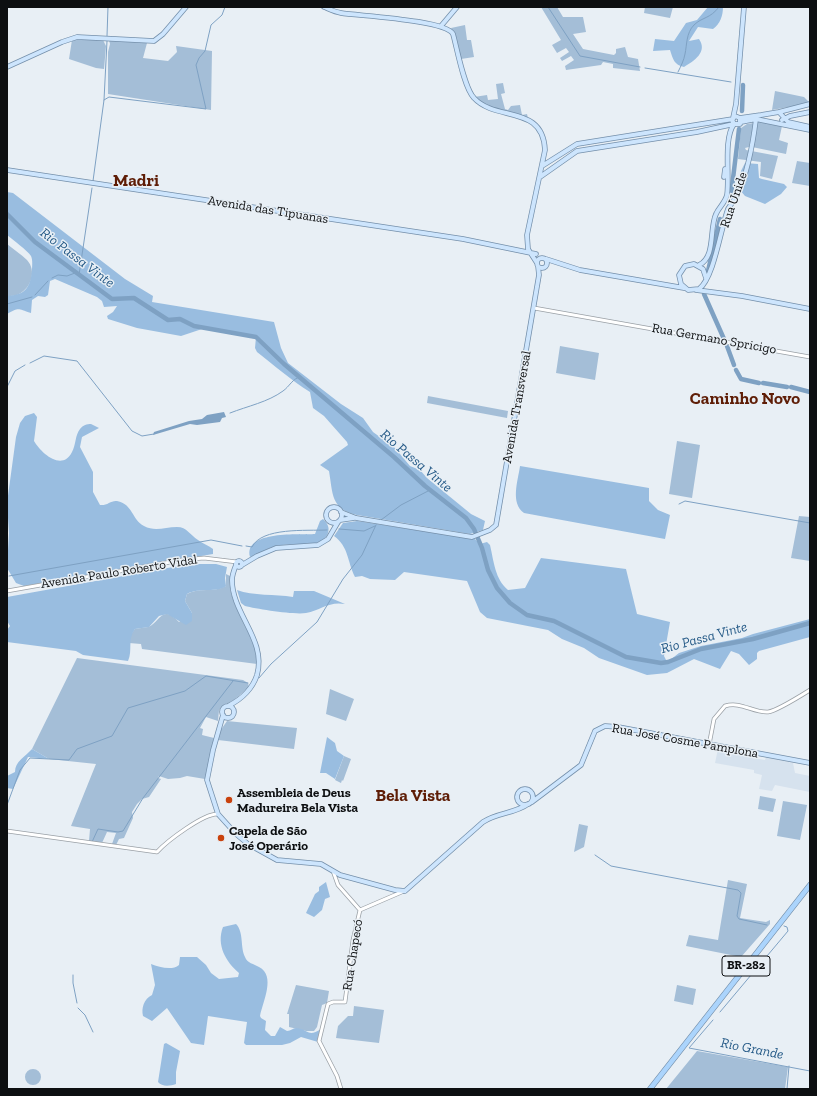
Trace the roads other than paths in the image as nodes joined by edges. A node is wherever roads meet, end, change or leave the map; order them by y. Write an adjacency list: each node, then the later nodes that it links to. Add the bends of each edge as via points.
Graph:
1 (186, 7): 8 (main road, via 154,41 77,37)
2 (324, 7): 6 (main road, via 342,13)
3 (457, 7): 5 (main road)
4 (744, 7): 9 (main road)
5 (448, 19): 6 (main road); 7 (main road)
6 (442, 26): 7 (main road)
7 (448, 28): 29 (main road, via 453,34 472,96 481,104 536,124 543,134)
8 (7, 67)
9 (736, 104): 13 (main road); 15 (main road)
10 (810, 104): 11 (main road)
11 (779, 112): 14 (main road); 15 (main road)
12 (810, 112): 14 (main road)
13 (733, 118): 15 (main road); 18 (main road); 19 (main road)
14 (784, 118): 17 (main road); 20 (main road, via 788,122)
15 (740, 119): 16 (main road); 19 (main road, via 738,125)
16 (756, 119): 17 (main road); 37 (main road, Rua Unide, via 742,183)
17 (778, 123): 22 (main road)
18 (697, 124): 21 (main road); 23 (main road)
19 (734, 124): 23 (main road); 31 (main road)
20 (810, 126)
21 (673, 128): 24 (main road); 25 (main road)
22 (810, 130)
23 (697, 132): 25 (main road)
24 (634, 135): 26 (main road); 27 (main road)
25 (673, 136): 27 (main road)
26 (600, 140): 28 (main road, via 586,144); 30 (main road, via 575,144)
27 (634, 142): 28 (main road)
28 (586, 149): 34 (main road, via 572,153)
29 (545, 150): 30 (main road, via 548,156); 32 (main road)
30 (556, 158): 32 (main road)
31 (727, 159): 35 (main road); 36 (main road)
32 (542, 166): 34 (main road)
33 (7, 170): 41 (main road, Avenida das Tipuanas, via 463,239)
34 (540, 177): 40 (main road, via 527,229)
35 (724, 178)
36 (726, 198): 37 (main road); 38 (main road)
37 (734, 200): 39 (main road, Rua Unide)
38 (723, 205): 39 (main road); 46 (main road, via 716,214 707,259)
39 (728, 209): 49 (main road, Rua Unide, via 721,240)
40 (527, 239): 41 (main road); 42 (main road)
41 (527, 251): 42 (main road, Avenida das Tipuanas); 44 (main road)
42 (536, 254): 43 (main road)
43 (544, 259): 44 (main road, via 538,259); 45 (main road); 47 (main road)
44 (537, 264): 47 (main road); 48 (main road, Avenida Transversal)
45 (559, 265): 47 (main road); 52 (main road)
46 (699, 265): 49 (main road); 50 (main road, via 683,267 679,276)
47 (545, 266): 48 (main road, Avenida Transversal)
48 (539, 275): 56 (main road, Avenida Transversal)
49 (706, 278): 51 (main road)
50 (681, 284): 52 (main road); 53 (main road)
51 (702, 286): 54 (main road); 55 (main road)
52 (677, 288): 53 (main road)
53 (684, 288): 54 (main road)
54 (695, 290): 55 (main road)
55 (707, 292): 57 (main road)
56 (534, 308): 58 (street, Rua Germano Spricigo); 60 (main road, Avenida Transversal, via 497,523 492,529 472,537)
57 (810, 309)
58 (810, 357)
59 (341, 512): 60 (main road); 61 (main road); 62 (main road, via 335,507 330,508 325,515)
60 (356, 518): 61 (main road)
61 (339, 521): 62 (main road); 63 (main road)
62 (329, 522): 63 (main road)
63 (330, 534): 64 (main road, via 318,545 279,547)
64 (238, 564): 65 (street, Avenida Paulo Roberto Vidal, via 204,558 182,560); 67 (main road, via 232,580 235,595 255,643 259,665 251,689)
65 (7, 591)
66 (810, 690): 73 (street, via 770,712 739,705 725,706 714,719)
67 (237, 701): 68 (main road); 69 (main road)
68 (228, 706): 69 (main road); 70 (main road, via 223,709)
69 (233, 709): 71 (main road, via 234,714)
70 (223, 715): 71 (main road); 72 (main road)
71 (228, 718): 72 (main road)
72 (222, 723): 80 (main road, via 207,776)
73 (709, 745): 74 (main road, Rua José Cosme Pamplona); 76 (main road, Rua José Cosme Pamplona, via 618,727 602,727 592,734 581,765)
74 (810, 763)
75 (532, 792): 76 (main road); 77 (main road, via 525,788 520,791 517,796); 78 (main road, via 534,797)
76 (545, 793): 78 (main road, Rua José Cosme Pamplona)
77 (519, 801): 78 (main road, via 523,804); 79 (main road)
78 (530, 803): 79 (main road, Rua José Cosme Pamplona)
79 (516, 812): 84 (main road, Rua José Cosme Pamplona, via 494,816 483,822)
80 (218, 814): 81 (street, via 205,816 169,839 156,852); 82 (main road, via 241,838 271,857 285,862 318,864)
81 (7, 831)
82 (333, 872): 84 (main road); 85 (street, via 338,885)
83 (810, 884): 87 (highway, BR-282)
84 (405, 891): 85 (street, Rua Chapecó)
85 (360, 910): 86 (street, Rua Chapecó, via 353,940 345,1002 328,1004 319,1041)
86 (341, 1089)
87 (650, 1089)

